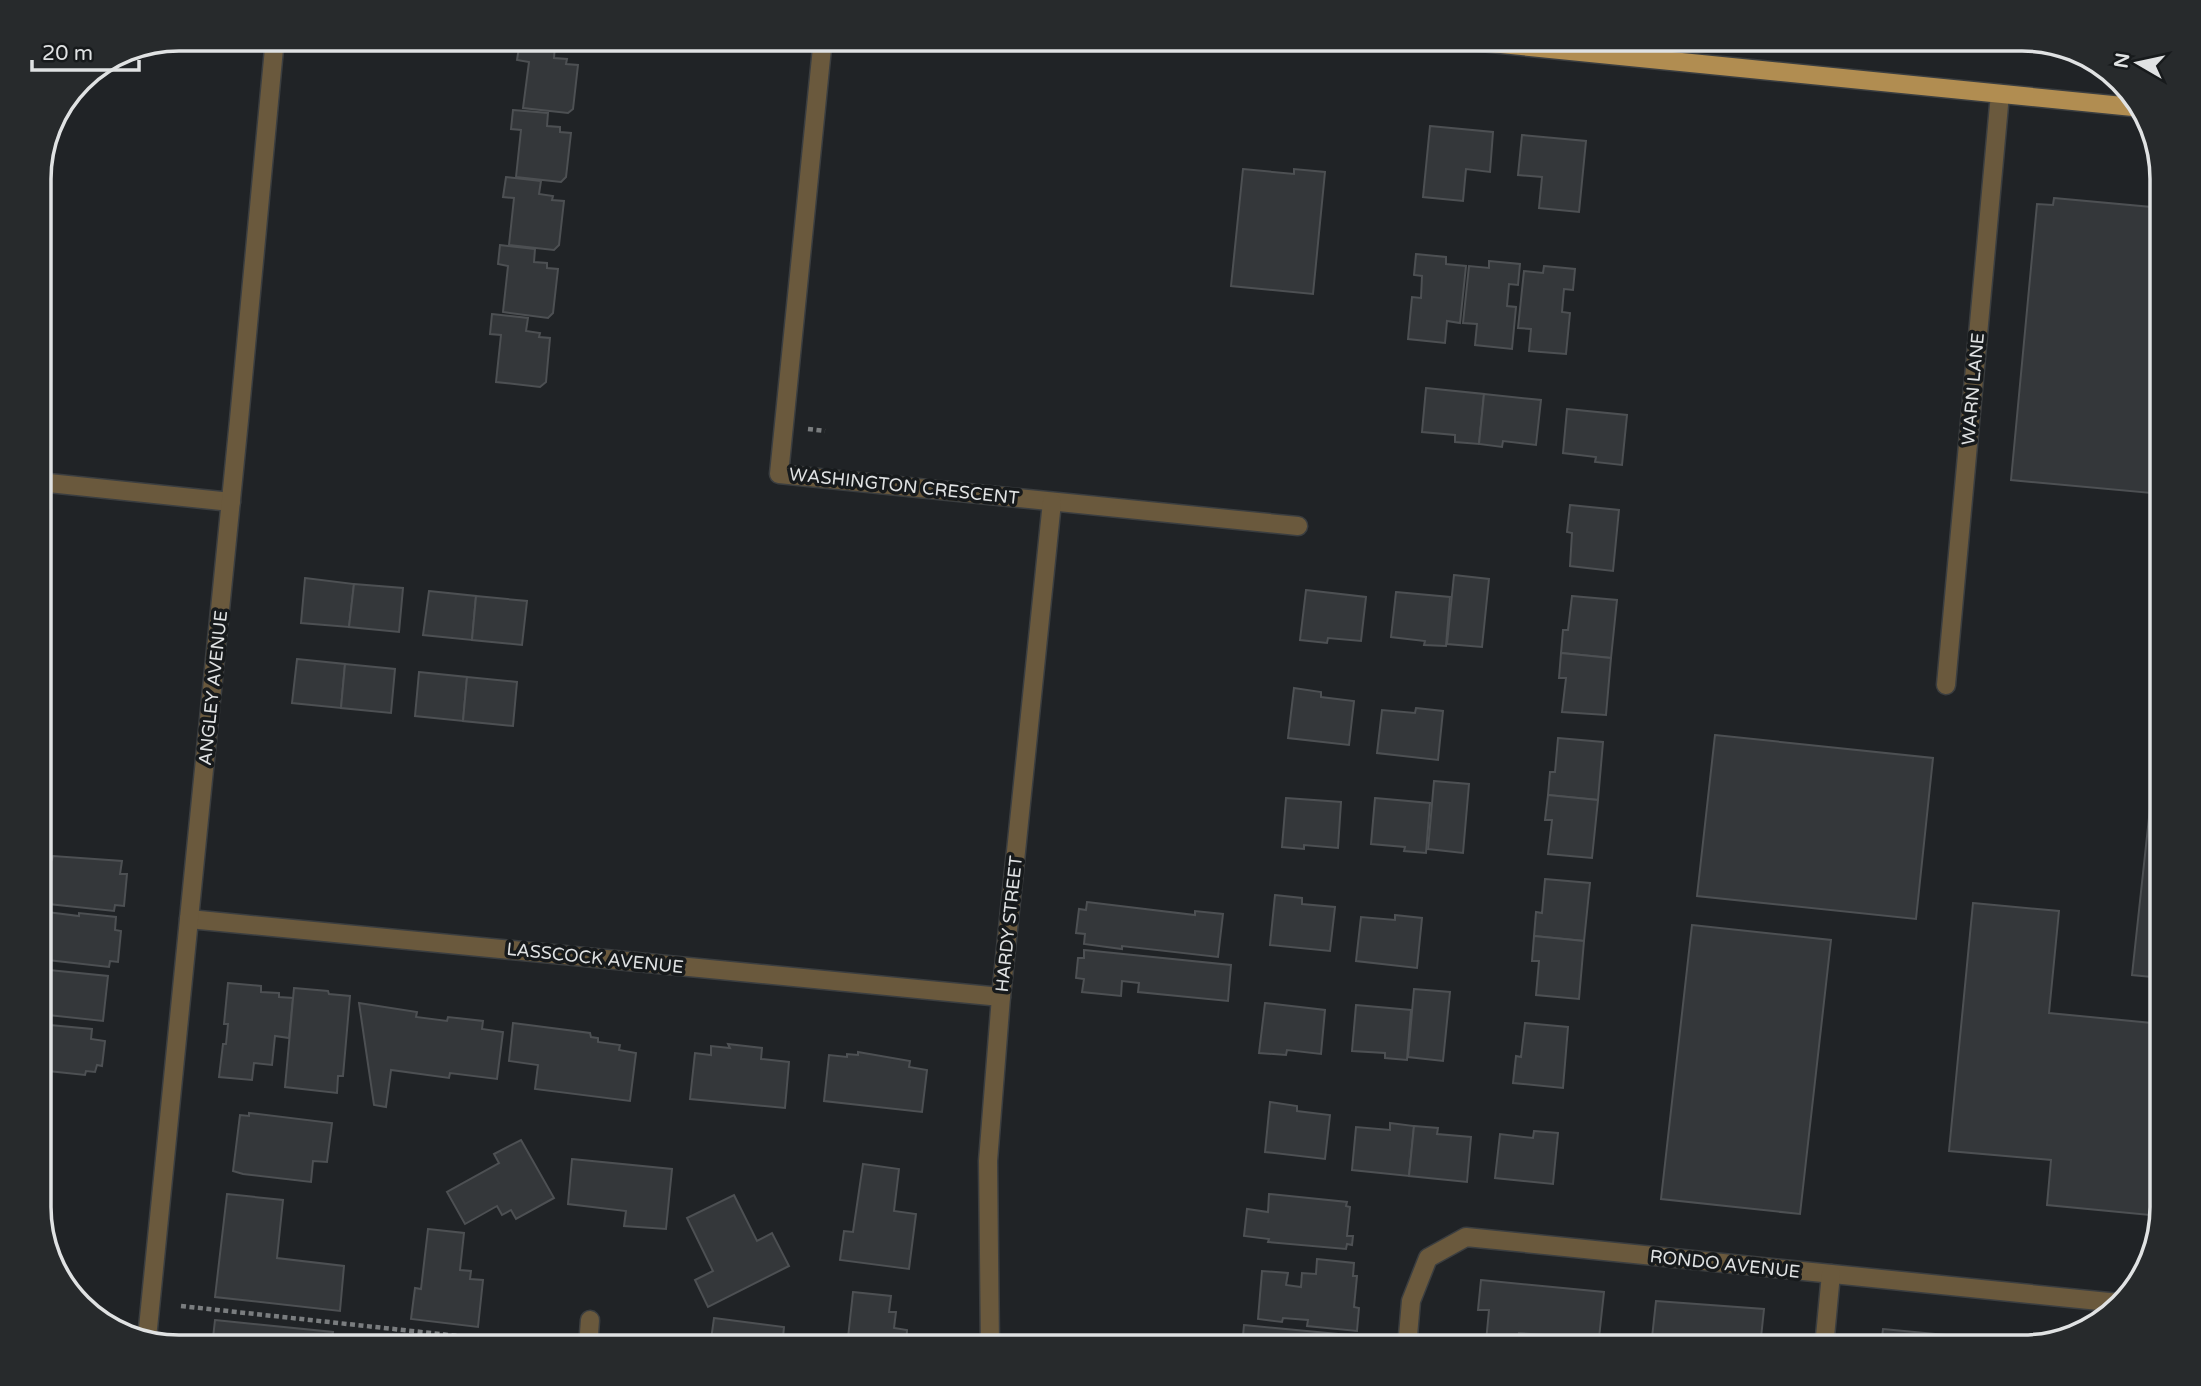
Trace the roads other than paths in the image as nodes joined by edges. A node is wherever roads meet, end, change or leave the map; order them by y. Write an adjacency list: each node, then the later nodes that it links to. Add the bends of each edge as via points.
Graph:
1 (274, 51): 7 (street, ANGLEY AVENUE)
2 (822, 51): 8 (street, WASHINGTON CRESCENT, via 779,474)
3 (1570, 51): 4 (main road)
4 (2000, 94): 5 (main road); 10 (street, WARN LANE)
5 (2126, 104)
6 (51, 483): 7 (street)
7 (231, 502): 11 (street, ANGLEY AVENUE)
8 (1052, 502): 9 (street, WASHINGTON CRESCENT); 12 (street, HARDY STREET)
9 (1298, 526)
10 (1945, 685)
11 (190, 919): 12 (street, LASSCOCK AVENUE); 16 (street, ANGLEY AVENUE)
12 (1001, 998): 18 (street, HARDY STREET, via 988,1161)
13 (1831, 1274): 14 (street, RONDO AVENUE); 19 (street, RONDO AVENUE, via 1466,1237 1428,1258 1411,1301); 20 (street)
14 (2108, 1302)
15 (590, 1321): 17 (street)
16 (148, 1331)
17 (589, 1335)
18 (990, 1335)
19 (1408, 1335)
20 (1825, 1335)

